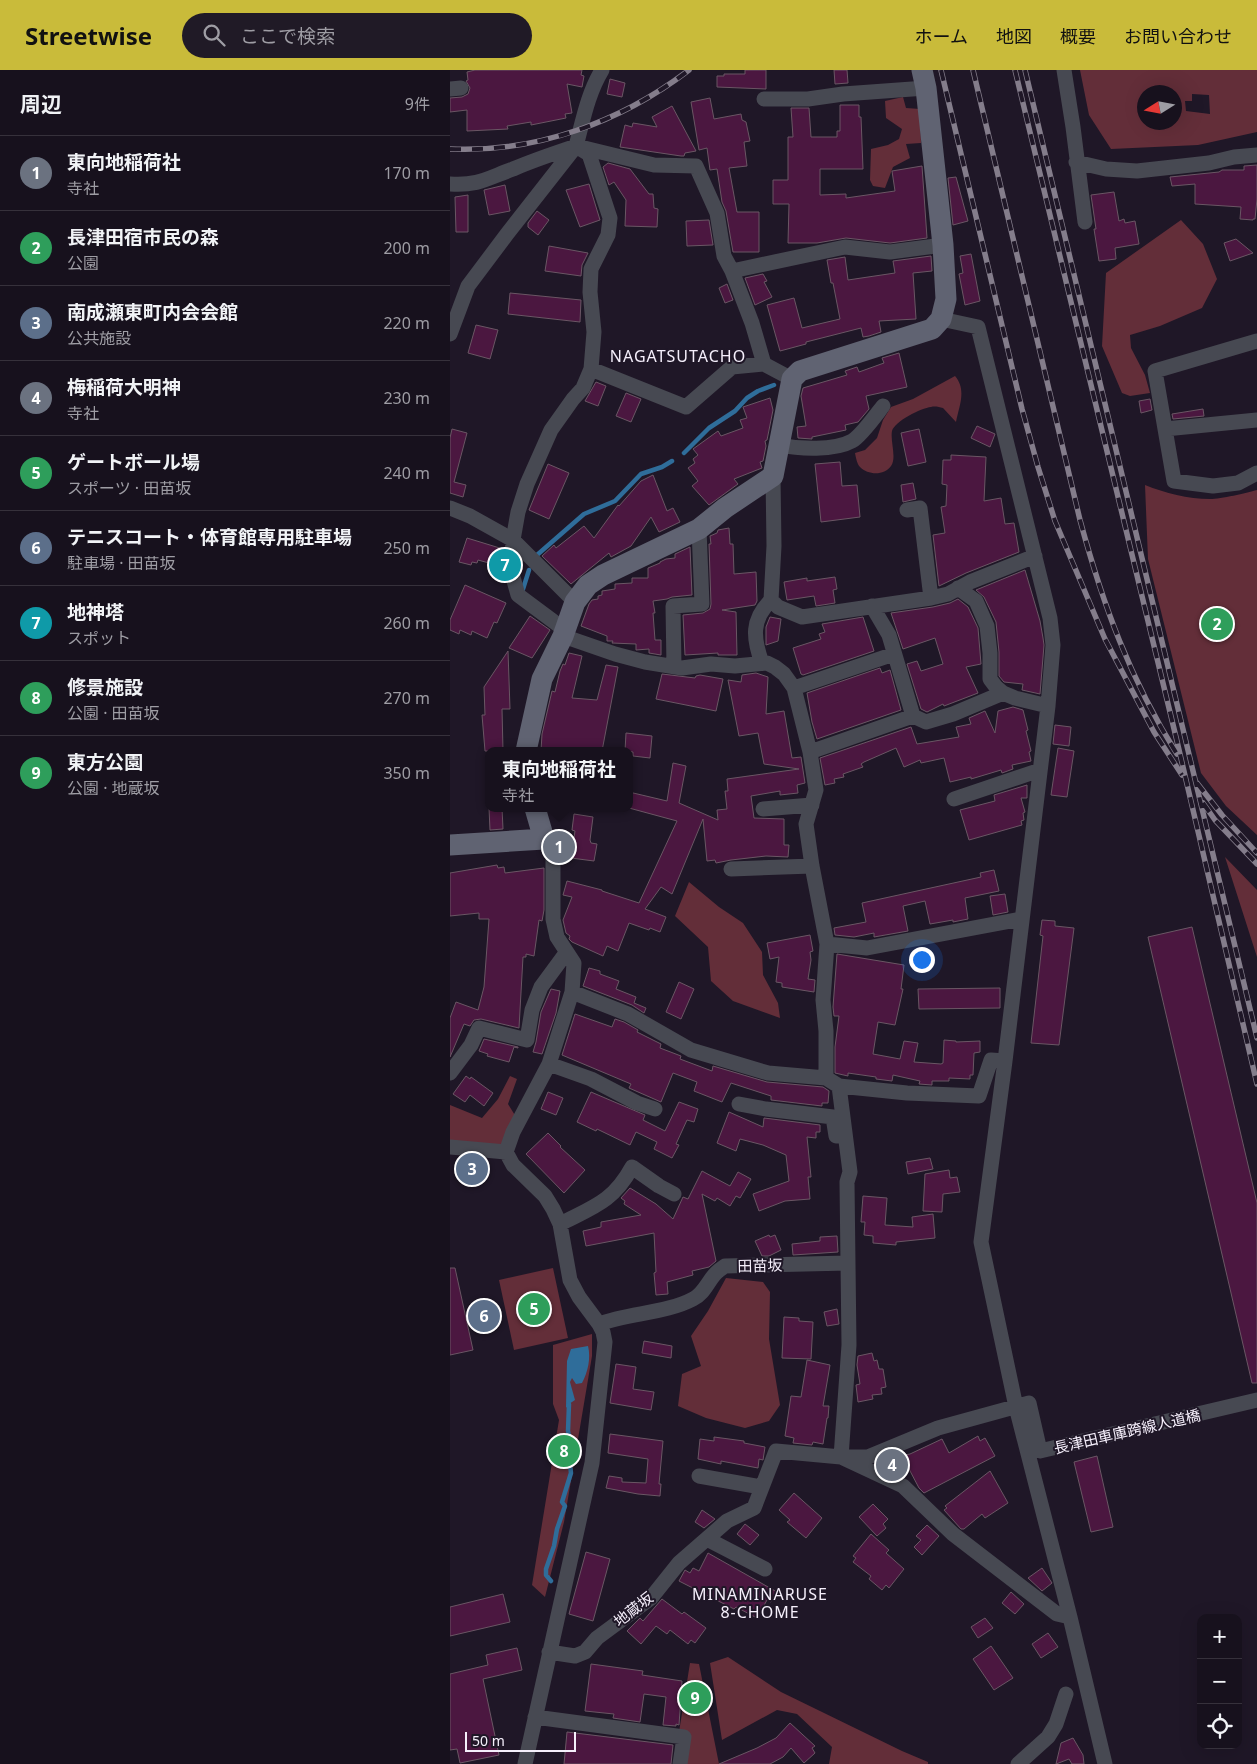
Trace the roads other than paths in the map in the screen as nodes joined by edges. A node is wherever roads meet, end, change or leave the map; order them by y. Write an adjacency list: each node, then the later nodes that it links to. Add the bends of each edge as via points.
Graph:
1 (602, 70): 5 (street, via 595,81)
2 (1064, 70): 7 (street)
3 (924, 79): 4 (street, via 808,99); 10 (street)
4 (764, 99)
5 (576, 146): 8 (street, via 481,182); 11 (street, via 654,165 696,166 717,213 724,256); 13 (street, via 468,286); 16 (street, via 589,154 610,218 608,235 591,269 594,332)
6 (1257, 155): 7 (street, via 1137,171 1106,169)
7 (1076, 162): 9 (street)
8 (450, 184)
9 (1085, 222)
10 (943, 245): 11 (street, via 890,252 845,247); 12 (street, via 946,299)
11 (732, 271): 15 (street)
12 (941, 319): 17 (street, via 932,329 800,370); 28 (street, via 978,326)
13 (450, 334)
14 (1257, 340): 20 (street, via 1155,372)
15 (764, 364): 16 (street, via 732,367 686,408); 17 (street)
16 (591, 369): 27 (street, via 583,388 551,430 527,484)
17 (792, 379): 21 (street)
18 (883, 406): 21 (street, via 853,440 840,446 802,448)
19 (1257, 420): 20 (street)
20 (1165, 429): 22 (street, via 1174,481 1213,486 1238,483)
21 (779, 445): 23 (street)
22 (1257, 473)
23 (773, 476): 26 (street); 31 (street)
24 (450, 508): 27 (street)
25 (907, 510): 30 (street, via 920,508)
26 (699, 529): 32 (street, via 603,575 588,585); 37 (street, via 702,604 672,606)
27 (513, 540): 32 (street); 34 (street, via 511,570 518,595)
28 (1035, 556): 29 (street); 40 (street, via 1053,645)
29 (958, 588): 30 (street); 39 (street, via 976,601 987,626 990,679)
30 (931, 598): 33 (street)
31 (771, 600): 33 (street, via 778,607 802,617); 36 (street, via 762,610 755,631)
32 (575, 602): 34 (street)
33 (872, 606): 35 (street, via 889,635)
34 (564, 633): 37 (street, via 615,654); 42 (street, via 542,679)
35 (894, 654): 38 (street); 41 (street)
36 (762, 663): 37 (street); 38 (street, via 776,667)
37 (674, 667)
38 (794, 688): 43 (street)
39 (1003, 693): 40 (street); 41 (street, via 926,722)
40 (1048, 706): 44 (street)
41 (913, 716): 43 (street)
42 (527, 747)
43 (810, 752): 46 (street, via 816,790)
44 (1040, 770): 45 (street); 53 (street)
45 (954, 799)
46 (812, 804): 47 (street); 51 (street, via 806,824)
47 (763, 809)
48 (535, 812): 49 (street)
49 (544, 839): 50 (street); 55 (street, via 553,858 553,918 557,937)
50 (450, 845)
51 (812, 866): 52 (street); 54 (street)
52 (730, 869)
53 (1022, 919): 54 (street, via 867,948); 57 (street)
54 (827, 944): 60 (street, via 823,1000)
55 (566, 953): 56 (street, via 574,963); 59 (street, via 541,987 532,1010 527,1040 479,1028)
56 (572, 992): 58 (street); 60 (street, via 628,1014 691,1050 768,1073)
57 (1005, 1061): 61 (street, via 991,1060 979,1096); 72 (street, via 980,1242)
58 (549, 1064): 63 (street); 65 (street)
59 (450, 1073)
60 (826, 1078): 61 (street)
61 (840, 1086): 66 (street, via 850,1172)
62 (739, 1104): 66 (street, via 834,1117 841,1174)
63 (656, 1109)
64 (450, 1147): 65 (street)
65 (506, 1152): 68 (street, via 513,1165 545,1196)
66 (847, 1182): 69 (street)
67 (674, 1194): 68 (street, via 632,1167 624,1182 604,1202)
68 (560, 1224): 70 (street, via 570,1280)
69 (848, 1263): 70 (street, 田苗坂, via 726,1266 693,1299); 73 (street, via 849,1346)
70 (600, 1324): 79 (street, via 605,1353 592,1463)
71 (1257, 1400): 72 (street, 長津田車庫跨線人道橋, via 1040,1451)
72 (1023, 1408): 73 (street, via 938,1428 868,1457); 78 (street)
73 (841, 1458): 75 (street, 地蔵坂, via 776,1451); 78 (street, via 903,1486 954,1534 1057,1614)
74 (699, 1476): 75 (street)
75 (761, 1487): 76 (street, 地蔵坂, via 754,1508 727,1521)
76 (707, 1539): 77 (street); 79 (street, 地蔵坂, via 680,1563 651,1598 596,1638 585,1652 575,1656)
77 (765, 1569)
78 (1070, 1618): 85 (street)
79 (549, 1652): 81 (street)
80 (1066, 1694): 84 (street, via 1048,1737)
81 (535, 1717): 82 (street); 83 (street, via 684,1737)
82 (525, 1764)
83 (680, 1764)
84 (1018, 1764)
85 (1105, 1764)

